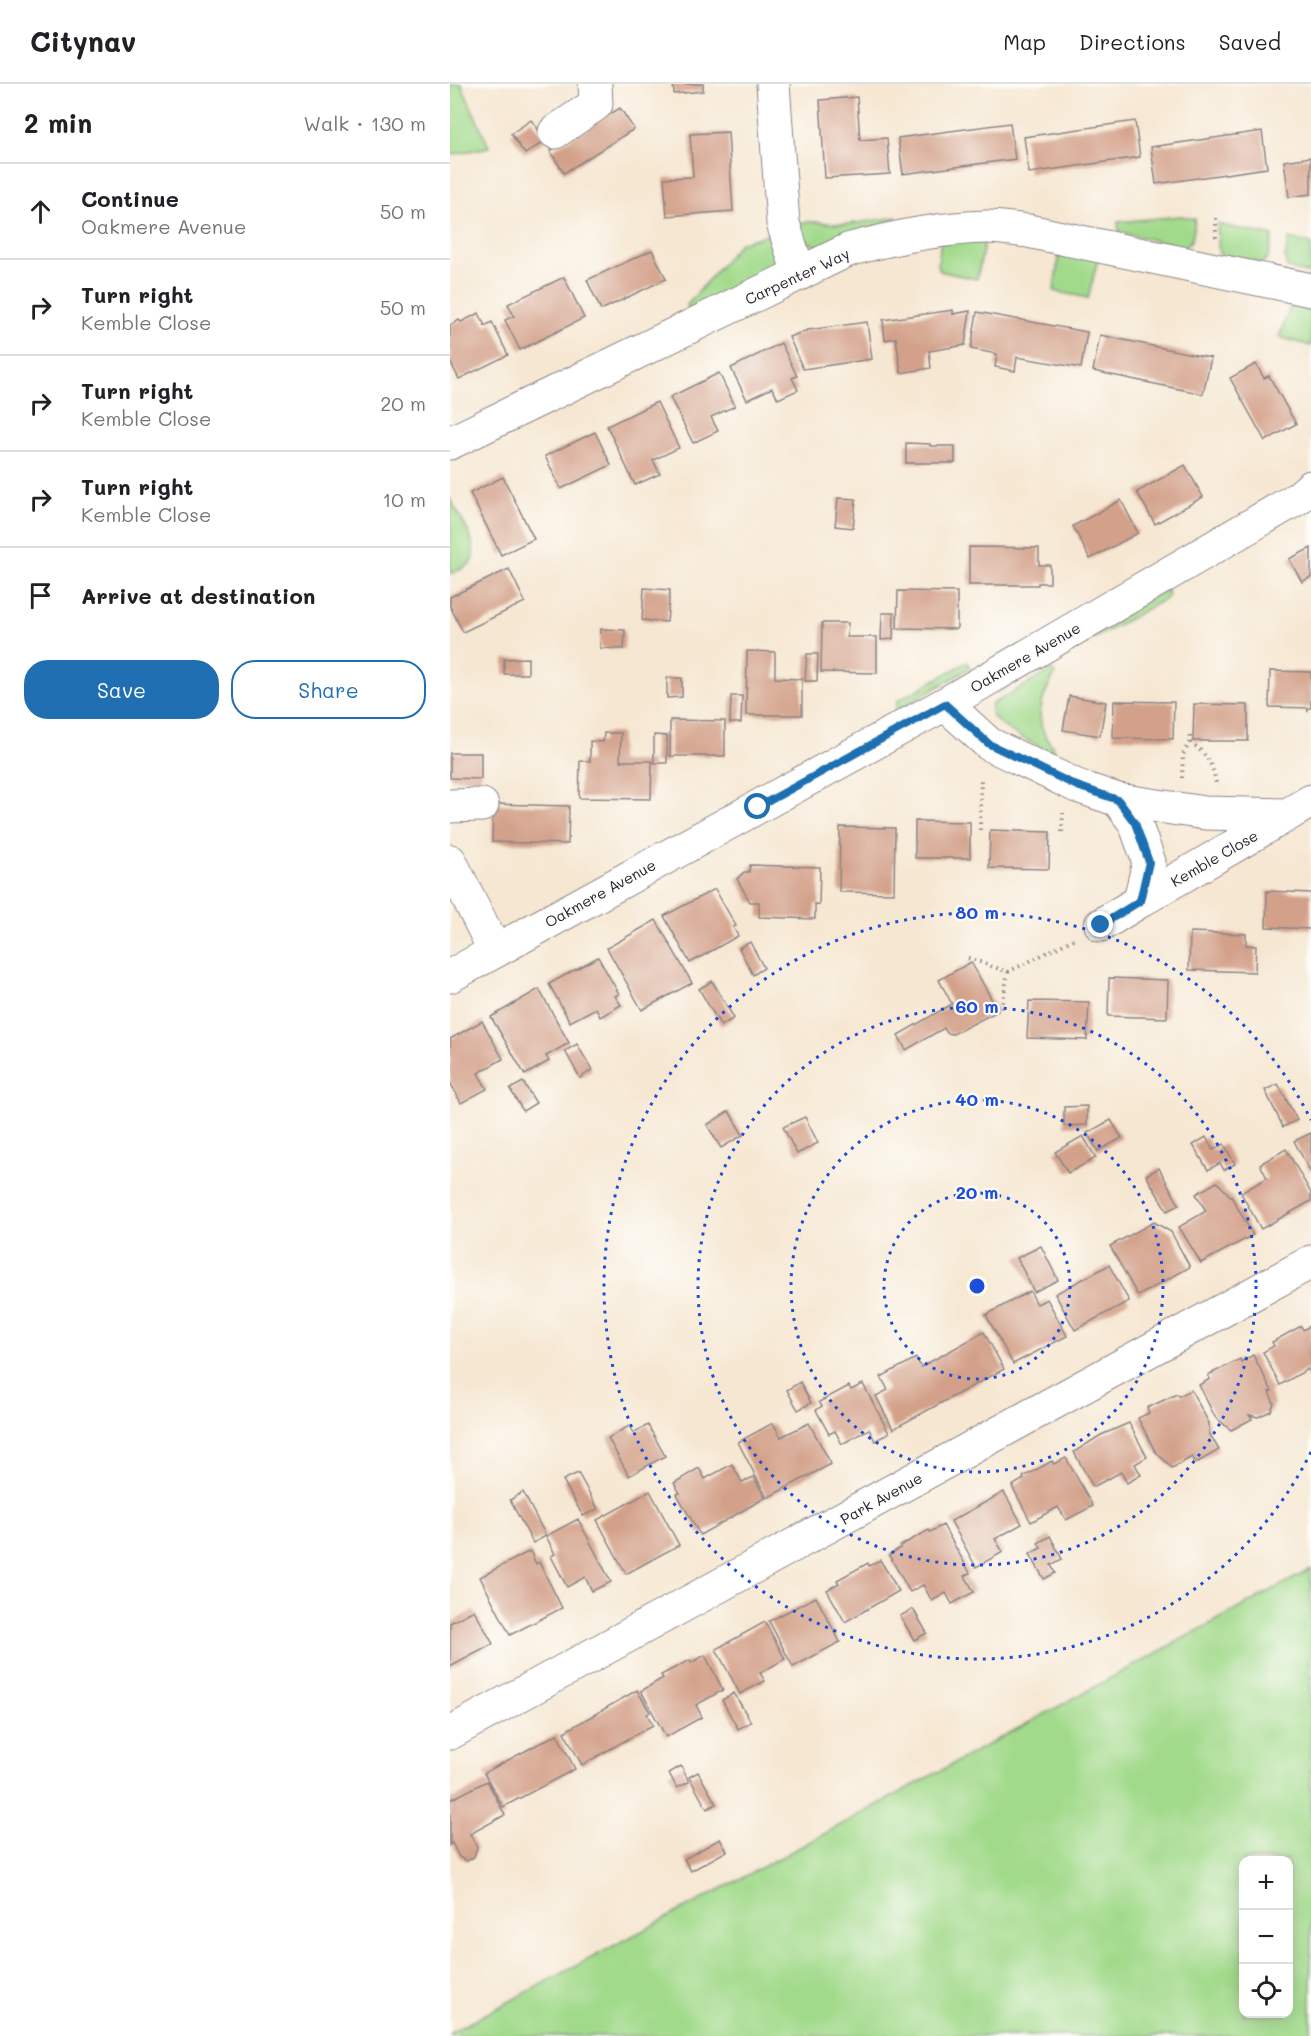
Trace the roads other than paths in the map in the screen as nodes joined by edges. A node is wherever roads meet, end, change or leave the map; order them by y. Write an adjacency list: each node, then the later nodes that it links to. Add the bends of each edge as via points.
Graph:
1 (595, 84): 3 (street, via 596,104)
2 (773, 84): 4 (street, via 783,223)
3 (555, 132)
4 (799, 274): 5 (street, Carpenter Way, via 848,250 890,239 931,231 989,227 1054,236); 6 (street, Carpenter Way)
5 (1311, 290)
6 (450, 443)
7 (1311, 487): 8 (street, Oakmere Avenue)
8 (945, 704): 9 (street, Kemble Close, via 989,744 1077,786); 16 (street, Oakmere Avenue)
9 (1118, 800): 12 (street, Kemble Close, via 1205,813); 14 (street, Kemble Close, via 1135,823 1149,862)
10 (482, 805): 11 (street)
11 (450, 806)
12 (1299, 808): 14 (street, Kemble Close)
13 (450, 861): 16 (street)
14 (1140, 901): 15 (street, Kemble Close)
15 (1089, 931)
16 (495, 951): 17 (street, Oakmere Avenue)
17 (450, 976)
18 (1311, 1262): 19 (street, Park Avenue)
19 (450, 1733)

